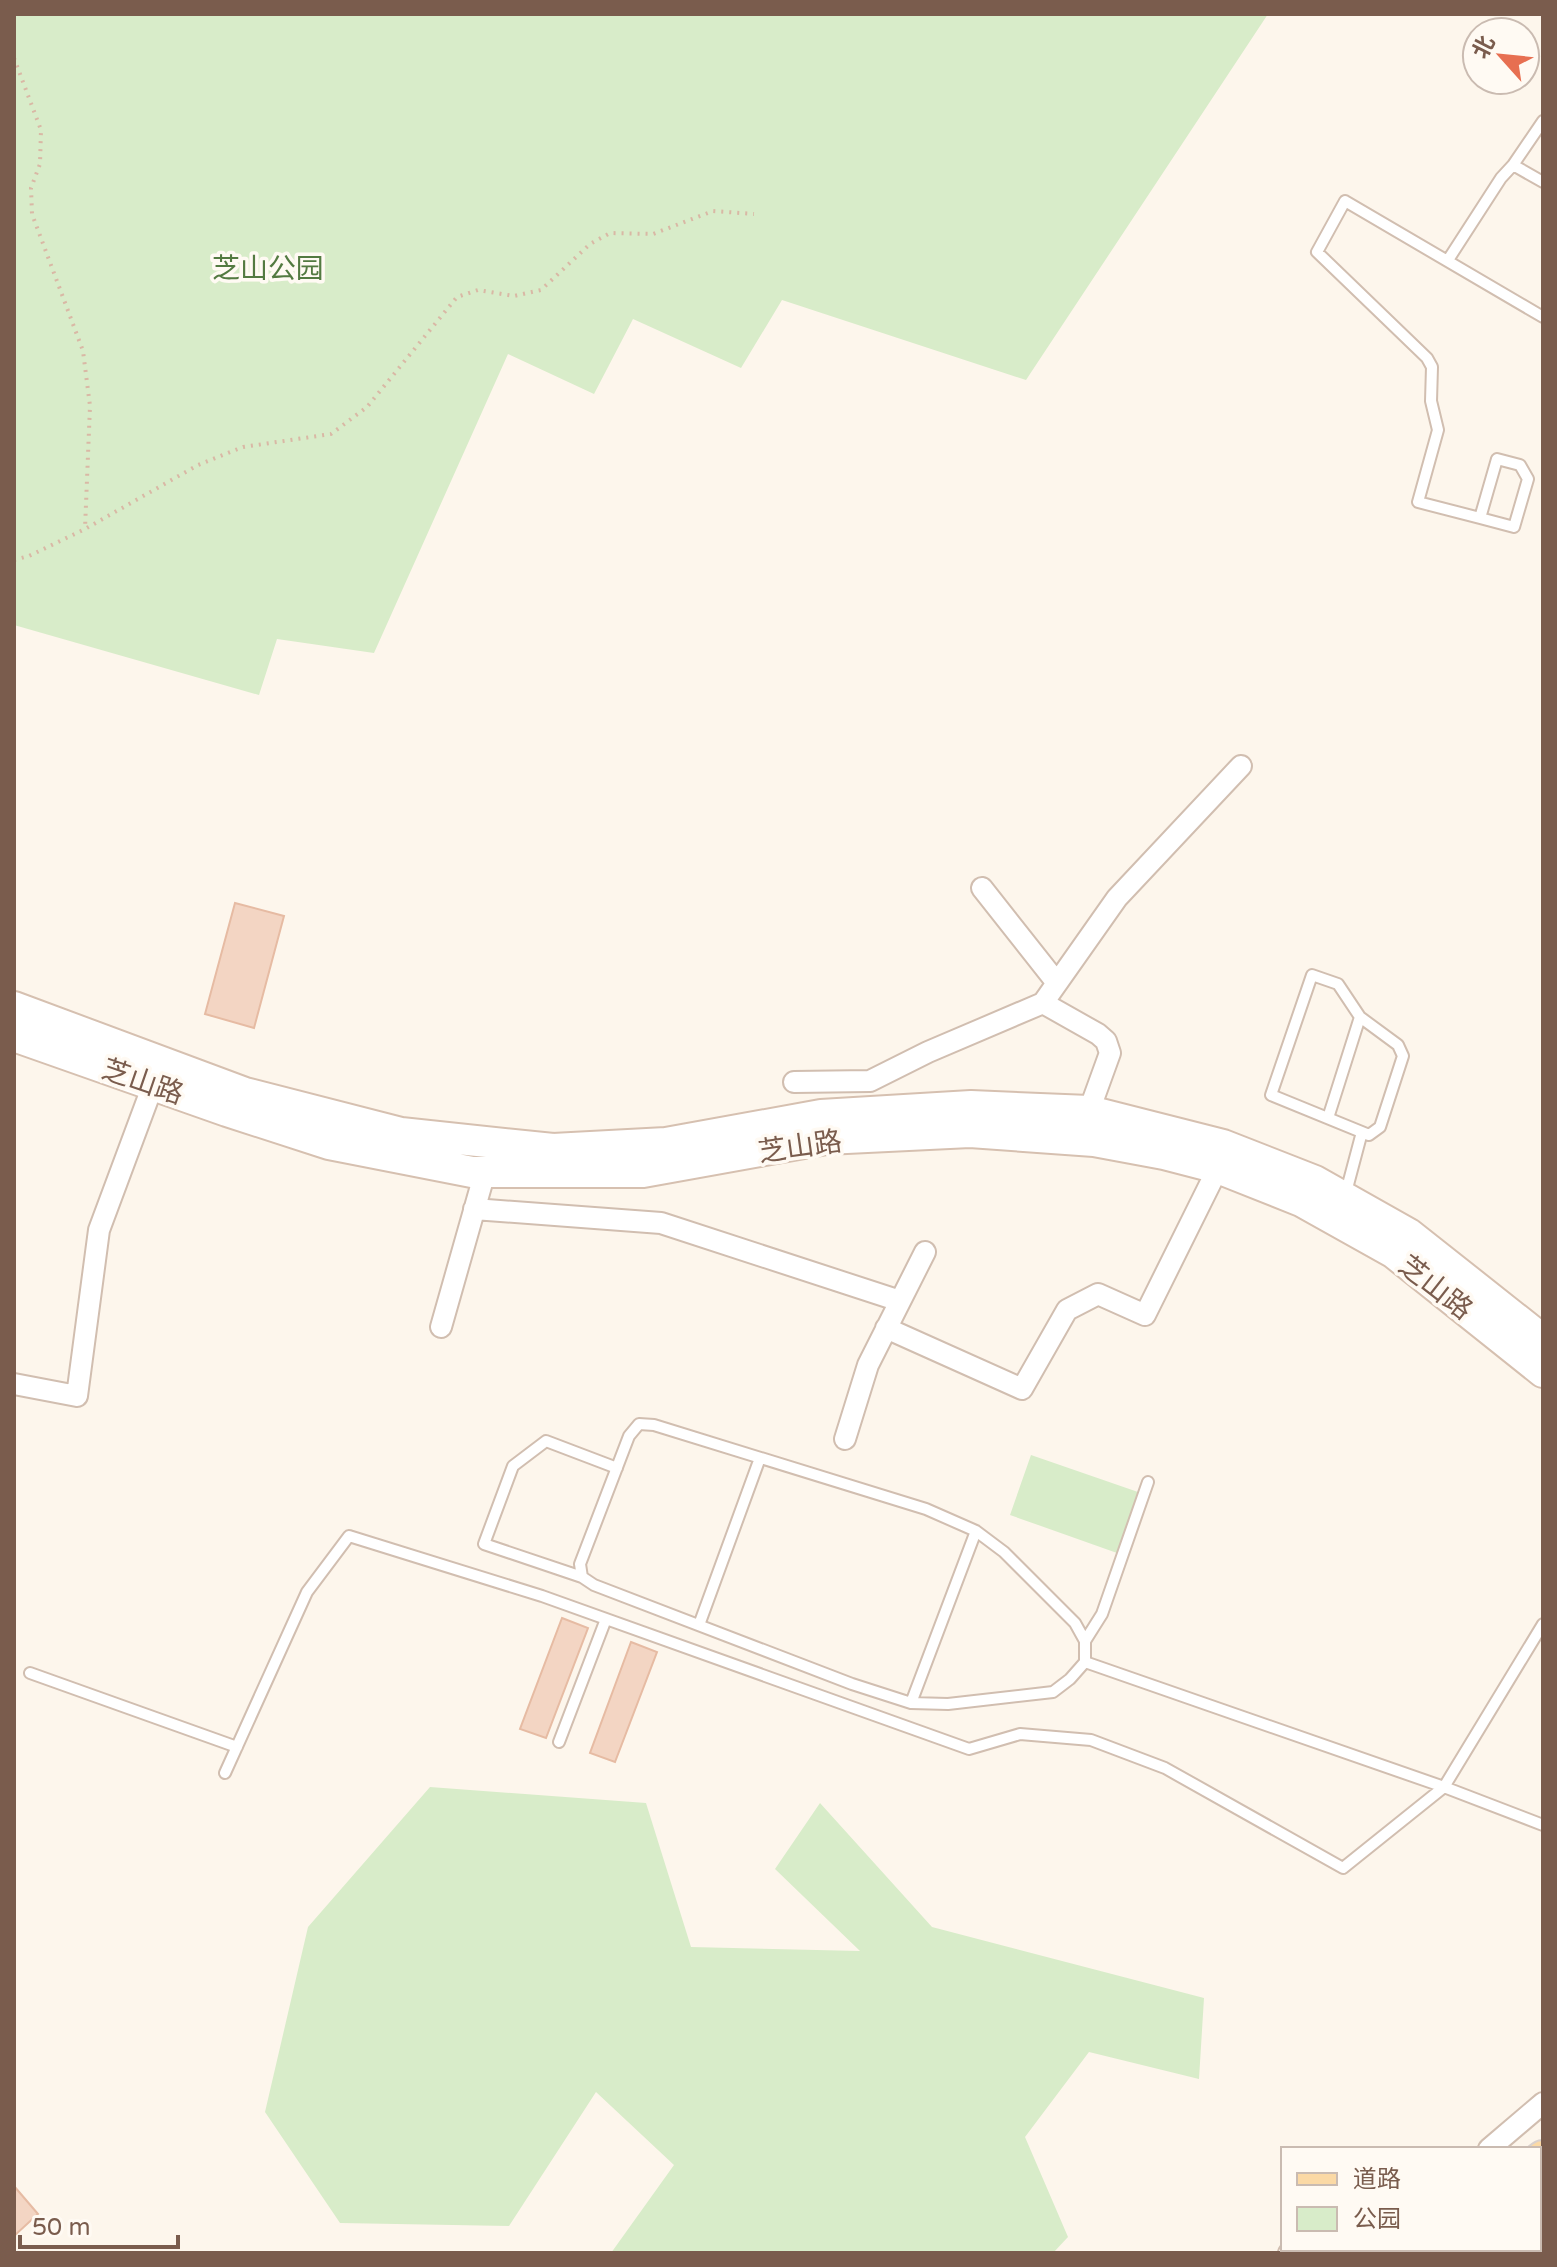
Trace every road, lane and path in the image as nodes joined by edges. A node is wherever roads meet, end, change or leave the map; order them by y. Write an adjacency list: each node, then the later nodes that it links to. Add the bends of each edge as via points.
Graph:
1 (14, 58): 9 (path, via 41,130 32,214 83,351 90,406)
2 (1543, 121): 3 (lane)
3 (1513, 165): 4 (lane); 6 (lane)
4 (1543, 182)
5 (754, 214): 9 (path, via 713,211 653,234 610,233 590,244 541,290 514,296 478,290 457,297 367,407 331,434 243,447 198,465)
6 (1448, 260): 7 (lane); 8 (lane, via 1345,201 1317,252 1432,367 1431,401 1438,430 1418,502)
7 (1543, 317)
8 (1480, 518): 8 (lane, via 1497,459 1520,465 1528,479 1514,527)
9 (85, 529): 10 (path)
10 (14, 560)
11 (1241, 766): 13 (street, via 1117,898)
12 (982, 888): 13 (street)
13 (1057, 983): 14 (street)
14 (1043, 1003): 18 (street, via 870,1081); 20 (street, via 1106,1041 1110,1053)
15 (14, 1007): 20 (main road, via 259,1096 401,1133 553,1149 666,1143 821,1115 971,1106)
16 (1360, 1017): 21 (lane); 21 (lane, via 1338,984 1312,975 1271,1095); 22 (lane, via 1398,1045 1403,1056 1380,1127 1369,1135)
17 (14, 1036): 19 (main road, 芝山路)
18 (794, 1082)
19 (153, 1085): 24 (main road, 芝山路, via 329,1144); 33 (street, via 99,1230 77,1396)
20 (1089, 1111): 25 (main road, via 1223,1145)
21 (1328, 1118): 22 (lane)
22 (1362, 1132): 25 (lane)
23 (1218, 1168): 24 (main road, 芝山路, via 1094,1141 970,1132 826,1139 643,1172); 30 (street, via 1145,1315 1098,1294 1067,1310 1022,1389); 32 (main road, 芝山路, via 1301,1201 1394,1253)
24 (485, 1172): 26 (street)
25 (1345, 1198): 31 (main road, via 1409,1234)
26 (474, 1209): 28 (street, via 661,1223); 29 (street)
27 (925, 1252): 28 (street)
28 (900, 1301): 30 (street)
29 (441, 1327)
30 (886, 1328): 34 (street, via 868,1365)
31 (1543, 1340)
32 (1543, 1372)
33 (14, 1384)
34 (845, 1439)
35 (760, 1458): 36 (lane, via 639,1424); 38 (lane, via 926,1509); 42 (lane)
36 (617, 1468): 39 (lane, via 580,1564); 39 (lane, via 546,1441 513,1466 484,1544)
37 (1148, 1482): 43 (lane, via 1102,1614)
38 (976, 1531): 43 (lane, via 1075,1623); 46 (lane)
39 (582, 1577): 42 (lane)
40 (606, 1619): 47 (lane); 48 (lane, via 349,1536 307,1592); 50 (lane, via 969,1749 1020,1734 1091,1740 1165,1768 1343,1868)
41 (1543, 1624): 50 (lane)
42 (699, 1625): 46 (lane)
43 (1085, 1641): 44 (lane)
44 (1085, 1662): 46 (lane, via 1053,1692); 50 (lane)
45 (30, 1673): 48 (lane)
46 (911, 1703)
47 (559, 1742)
48 (237, 1747): 49 (lane)
49 (225, 1773)
50 (1444, 1787): 51 (lane)
51 (1543, 1825)
52 (1543, 2103): 53 (street)
53 (1491, 2147)

